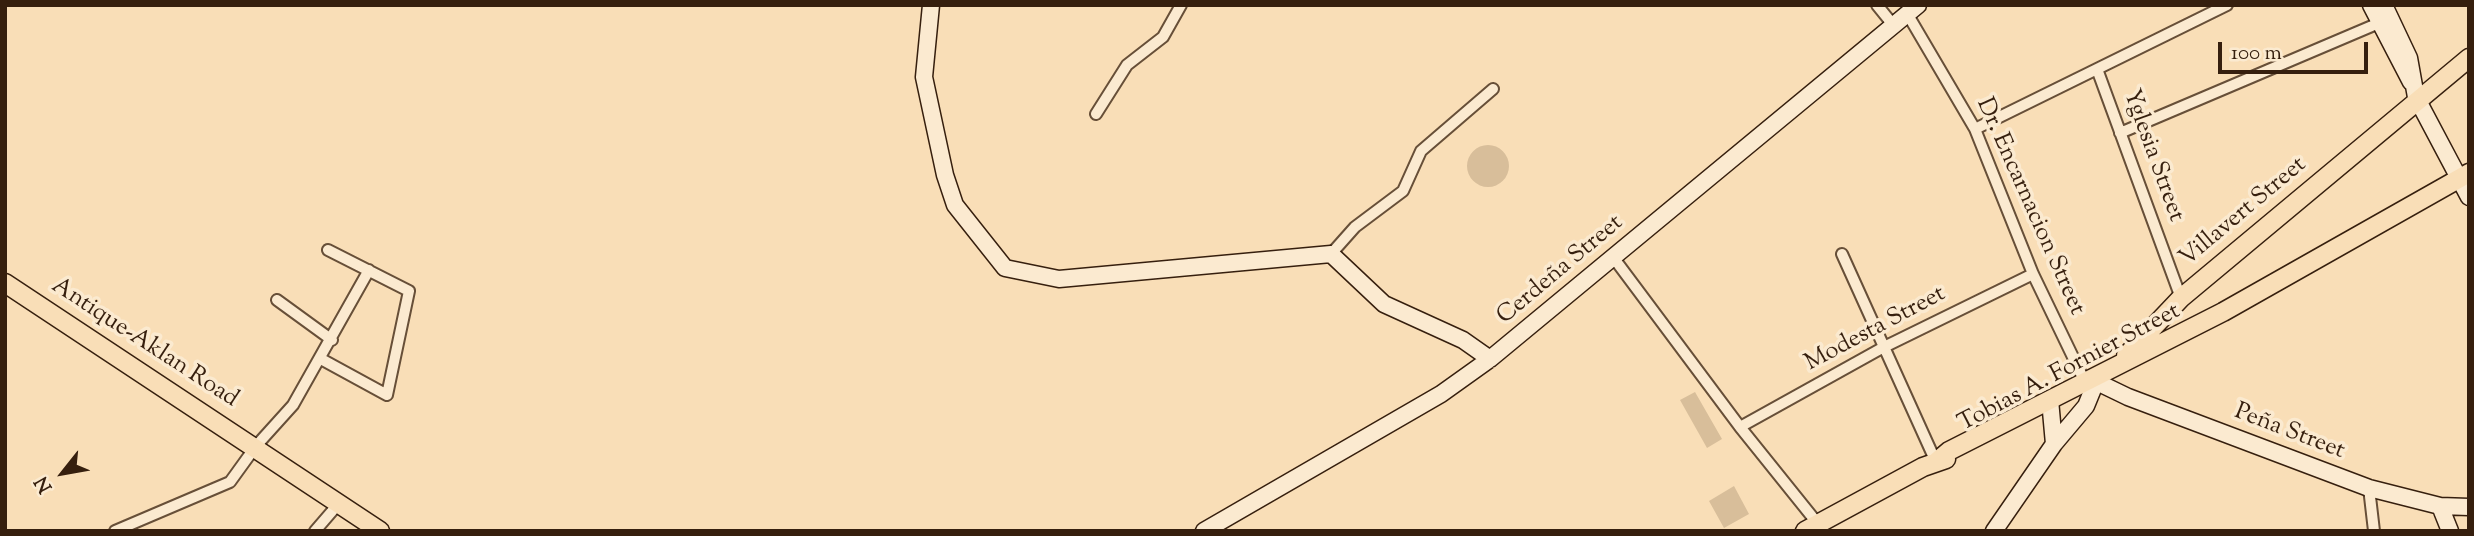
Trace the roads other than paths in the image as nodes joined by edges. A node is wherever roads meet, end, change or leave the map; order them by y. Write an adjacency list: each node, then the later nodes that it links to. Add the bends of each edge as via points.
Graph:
1 (931, 5): 21 (main road, via 924,77 944,175 955,205 1005,268 1059,279)
2 (1181, 5): 15 (street, via 1163,37 1128,65)
3 (1877, 5): 9 (street)
4 (2227, 5): 12 (street)
5 (2371, 5): 8 (main road)
6 (2384, 5): 14 (main road, via 2409,58)
7 (1913, 10): 9 (main road, Cerdeña Street); 16 (street, Dr. Encarnacion Street)
8 (2379, 23): 14 (main road); 17 (street)
9 (1894, 26): 23 (main road, Cerdeña Street)
10 (2469, 44): 14 (main road, Villavert Street, via 2428,76)
11 (2469, 58): 14 (main road, Villavert Street)
12 (2097, 69): 16 (street); 17 (street, Yglesia Street)
13 (1493, 89): 21 (street, via 1421,151 1403,191 1355,227)
14 (2415, 97): 18 (main road); 27 (main road, Villavert Street)
15 (1096, 114)
16 (1975, 129): 25 (street, Dr. Encarnacion Street)
17 (2120, 133): 27 (street, Yglesia Street)
18 (2464, 176): 19 (main road); 29 (main road, Tobias A. Fornier Street)
19 (2469, 197)
20 (328, 250): 24 (street)
21 (1331, 254): 33 (main road, via 1384,304 1463,340)
22 (1842, 254): 31 (street)
23 (1613, 257): 33 (main road, Cerdeña Street); 37 (street)
24 (369, 270): 30 (street); 32 (street, via 409,291 387,395)
25 (2033, 274): 31 (street, Modesta Street); 35 (street, Dr. Encarnacion Street)
26 (5, 283): 39 (main road, Antique-Aklan Road)
27 (2181, 298): 34 (main road, Villavert Street)
28 (277, 300): 30 (street)
29 (2223, 312): 34 (main road, Tobias A. Fornier Street); 35 (main road, Tobias A. Fornier Street, via 2212,322)
30 (332, 340): 32 (street)
31 (1884, 347): 37 (street, Modesta Street); 40 (street)
32 (321, 359): 39 (street, via 293,405)
33 (1490, 359): 49 (main road, Cerdeña Street, via 1441,394)
34 (2114, 368): 35 (main road, Tobias A. Fornier Street)
35 (2093, 383): 36 (main road, Tobias A. Fornier Street); 38 (main road, via 2086,406); 41 (main road, Peña Street)
36 (2051, 404): 38 (main road); 40 (main road, Tobias A. Fornier Street, via 1949,451)
37 (1741, 427): 45 (street)
38 (2054, 444): 50 (main road)
39 (256, 446): 42 (main road); 46 (street, via 230,482)
40 (1936, 462): 45 (main road, Tobias A. Fornier Street)
41 (2370, 488): 43 (main road, Peña Street); 51 (street)
42 (340, 502): 47 (street); 48 (main road)
43 (2440, 506): 44 (main road, Peña Street); 52 (main road)
44 (2469, 507)
45 (1812, 527)
46 (115, 531)
47 (315, 531)
48 (380, 531)
49 (1204, 531)
50 (1994, 531)
51 (2374, 531)
52 (2450, 531)

